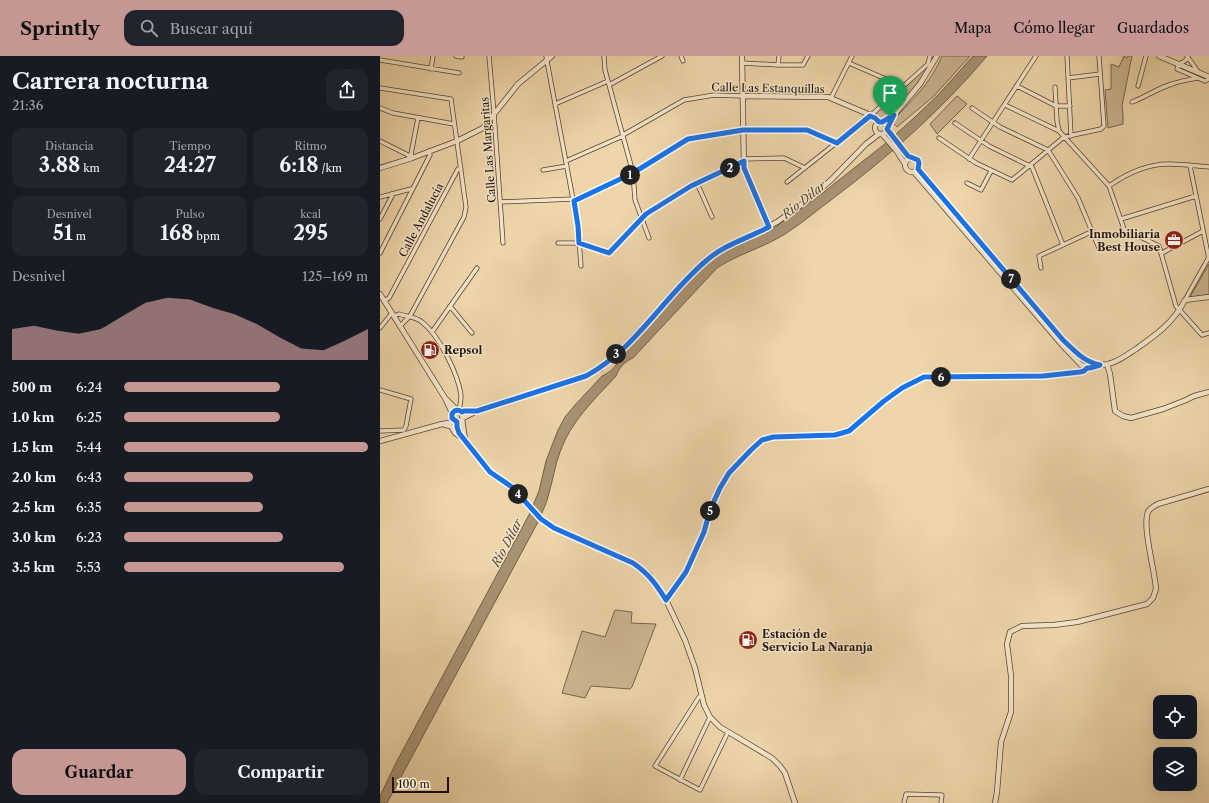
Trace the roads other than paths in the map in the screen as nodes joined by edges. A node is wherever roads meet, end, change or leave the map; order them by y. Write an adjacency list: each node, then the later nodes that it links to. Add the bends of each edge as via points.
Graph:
1 (433, 56): 29 (street)
2 (456, 56): 20 (street)
3 (489, 56): 50 (street, Calle Las Margaritas)
4 (552, 56): 21 (street)
5 (604, 56): 35 (street)
6 (662, 56): 35 (street)
7 (681, 56): 23 (street)
8 (742, 56): 24 (street)
9 (779, 56): 27 (street)
10 (808, 56): 27 (street, via 803,65)
11 (852, 56): 25 (street)
12 (930, 56): 36 (street, via 928,64)
13 (937, 56): 51 (street, via 920,84)
14 (1036, 56): 37 (street)
15 (1067, 56): 34 (street)
16 (1099, 56): 31 (street)
17 (1146, 56): 38 (street)
18 (1159, 56): 26 (main road)
19 (1188, 56): 26 (street); 28 (street, via 1190,64); 32 (street)
20 (462, 57)
21 (546, 58): 44 (street); 50 (street, via 518,84)
22 (380, 60): 29 (street)
23 (683, 61)
24 (742, 63): 27 (street); 41 (street)
25 (848, 63): 36 (street); 42 (street)
26 (1179, 64): 28 (main road); 32 (street, via 1177,69)
27 (778, 65)
28 (1187, 68): 32 (main road)
29 (431, 69): 30 (street)
30 (459, 73)
31 (1100, 74): 34 (street); 64 (street, via 1104,126 1101,129)
32 (1198, 75): 33 (main road); 43 (street)
33 (1208, 76)
34 (1068, 78): 47 (street)
35 (608, 83): 44 (street); 63 (street)
36 (902, 86): 52 (street)
37 (1017, 86): 45 (street); 46 (street)
38 (1138, 86)
39 (1055, 87): 46 (street)
40 (380, 88): 57 (street, via 451,100)
41 (742, 96): 42 (street, Calle Las Estanquillas); 60 (street); 63 (street, Calle Las Estanquillas, via 714,95 684,100)
42 (831, 98): 52 (street, Calle Las Estanquillas)
43 (1132, 102)
44 (555, 104): 79 (street)
45 (1005, 105): 56 (street); 61 (street)
46 (1056, 106): 47 (street); 61 (street)
47 (1070, 106): 64 (street)
48 (972, 108): 56 (street)
49 (381, 110): 53 (street)
50 (494, 113): 68 (street, via 483,128); 102 (street, Calle Las Margaritas)
51 (894, 115): 54 (street); 59 (street)
52 (870, 116): 54 (street, Calle Las Estanquillas); 58 (street); 70 (street)
53 (418, 118): 57 (street); 75 (street)
54 (881, 122): 58 (street); 59 (street, via 886,124)
55 (955, 123): 69 (street)
56 (993, 123): 69 (street); 73 (street)
57 (454, 124): 68 (street)
58 (875, 128): 62 (street); 71 (street)
59 (887, 128): 62 (street); 72 (street)
60 (743, 130): 70 (street, via 807,130); 78 (street); 92 (street, via 688,139)
61 (1060, 131): 65 (street)
62 (880, 134): 71 (street); 72 (street)
63 (623, 136): 79 (street, Calle Las Estanquillas); 92 (street)
64 (1071, 136): 65 (street)
65 (1064, 137): 73 (street); 96 (street)
66 (939, 138): 77 (street)
67 (380, 141): 75 (street)
68 (457, 141): 74 (street); 87 (street)
69 (981, 141): 77 (street); 81 (street)
70 (837, 143): 86 (street)
71 (866, 144): 107 (street, via 816,193)
72 (898, 148): 76 (street); 80 (street)
73 (1048, 150): 81 (street); 109 (street, via 1078,198)
74 (429, 151): 75 (street); 97 (street, via 430,154)
75 (412, 158): 85 (street)
76 (911, 158): 80 (street); 88 (street, via 919,162)
77 (969, 159): 90 (street)
78 (744, 160): 86 (street, via 784,158); 94 (street); 107 (street, via 744,168)
79 (566, 161): 82 (street)
80 (905, 164): 91 (street, via 907,170)
81 (1030, 165): 90 (street, via 1012,180); 114 (street)
82 (567, 166): 89 (street); 101 (street)
83 (1190, 166): 84 (street); 96 (street, via 1159,165 1123,176); 99 (street)
84 (1209, 167)
85 (380, 168)
86 (805, 168): 93 (street)
87 (461, 169): 125 (street, Calle Andalucía, via 458,169 389,298); 129 (street, via 466,207 464,217)
88 (918, 169): 91 (street); 135 (street, via 1051,326)
89 (543, 170)
90 (991, 171): 95 (street, via 981,190)
91 (914, 172): 138 (street, via 1062,346)
92 (633, 173): 101 (street); 104 (street, via 635,200)
93 (787, 182)
94 (697, 183): 103 (street); 104 (street)
95 (966, 184)
96 (1109, 186): 105 (street)
97 (412, 190): 98 (street); 116 (street)
98 (391, 194): 100 (street); 106 (street)
99 (1196, 196): 105 (street); 108 (street)
100 (380, 197)
101 (574, 200): 102 (street); 113 (street)
102 (500, 202): 111 (street, Calle Las Margaritas)
103 (712, 217)
104 (642, 218): 110 (street); 113 (street, via 609,253)
105 (1121, 218): 117 (street, via 1124,230 1159,246)
106 (380, 219)
107 (769, 227): 143 (street, via 706,260 600,369 586,376)
108 (1203, 231): 117 (street); 118 (street)
109 (1093, 232): 114 (street); 115 (street)
110 (649, 238)
111 (503, 243)
112 (558, 243): 113 (street)
113 (579, 243): 119 (street)
114 (1063, 245): 121 (street, via 1039,256)
115 (1098, 248)
116 (380, 253)
117 (1162, 253): 127 (street, via 1176,306)
118 (1209, 258): 124 (street)
119 (581, 266)
120 (477, 268): 126 (street)
121 (1041, 268)
122 (380, 294): 125 (street)
123 (1209, 297): 124 (street)
124 (1185, 300): 127 (street)
125 (384, 301): 128 (street)
126 (450, 306): 132 (street); 134 (street)
127 (1180, 311): 133 (street, via 1202,335); 136 (street, via 1158,335 1120,359)
128 (393, 315): 129 (street); 130 (street); 131 (street)
129 (410, 316): 130 (street); 132 (street, via 422,322)
130 (400, 326): 141 (street)
131 (380, 328)
132 (432, 332): 142 (street, via 449,359 457,381 461,396)
133 (1209, 332)
134 (472, 333)
135 (1082, 358): 137 (street); 138 (street)
136 (1107, 364): 137 (street); 140 (street, via 1115,411 1125,417 1134,417)
137 (1100, 365): 138 (street)
138 (1087, 368): 152 (street, via 1084,371 1043,376 924,377 902,388 842,434 773,437 762,440 729,473 720,488 686,572)
139 (380, 390): 148 (street, via 411,399 405,428 401,431)
140 (1209, 392)
141 (445, 398): 142 (street); 144 (street)
142 (459, 411): 143 (street); 144 (street); 145 (street)
143 (477, 411): 145 (street)
144 (452, 414): 146 (street); 147 (street)
145 (462, 419): 146 (street); 150 (street)
146 (456, 422): 147 (street); 150 (street)
147 (442, 424): 149 (street); 150 (street, via 451,426)
148 (380, 431)
149 (380, 441)
150 (465, 441): 152 (street, via 490,472 512,487 541,519 554,528 633,563 649,575)
151 (1209, 489): 160 (street, via 1158,504 1148,512 1147,531 1156,589 1153,598 1147,604 1077,622 1022,626 1010,632 1007,644 1011,676 1011,712 1001,742)
152 (666, 600): 153 (street, via 692,660)
153 (702, 696): 154 (street); 156 (street, via 655,766)
154 (710, 718): 155 (street); 156 (street)
155 (728, 732): 156 (street, via 700,790); 157 (street, via 772,758 780,766 785,773)
156 (680, 780)
157 (795, 803)
158 (904, 803): 159 (street, via 906,794 942,795)
159 (941, 803)
160 (994, 803)

